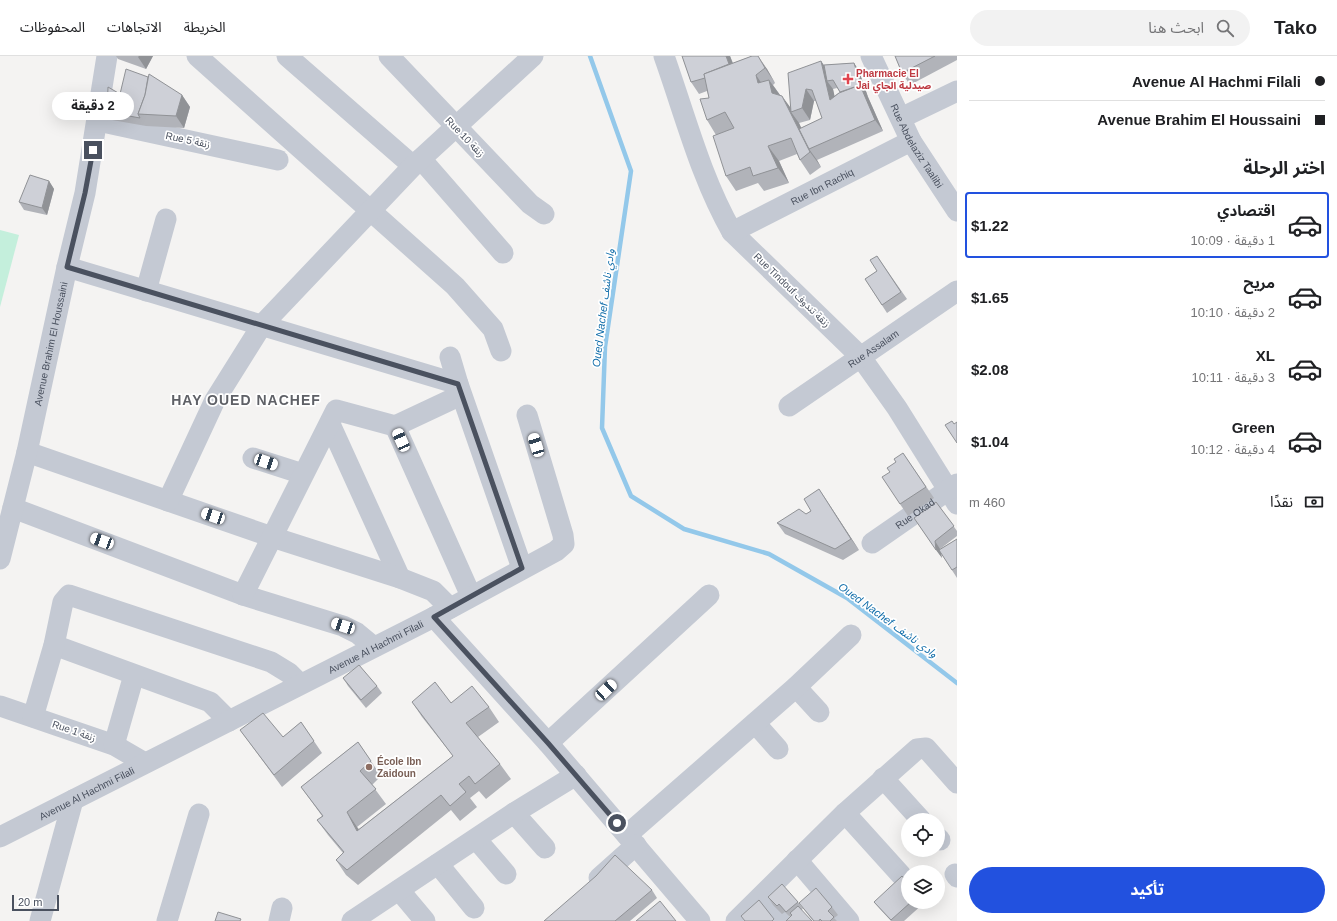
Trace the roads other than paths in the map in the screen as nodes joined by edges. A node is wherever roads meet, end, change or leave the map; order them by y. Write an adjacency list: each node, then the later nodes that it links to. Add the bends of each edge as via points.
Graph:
1 (106, 56): 10 (street, Avenue Brahim El Houssaini)
2 (196, 56): 16 (street)
3 (287, 56): 14 (street)
4 (389, 56): 11 (street, Rue 10 زنقة)
5 (533, 56): 11 (street)
6 (664, 56): 19 (street, Rue Tindouf زنقة تندوف, via 720,212)
7 (871, 56): 9 (street, Rue Abdelaziz Taalibi)
8 (957, 91): 9 (street)
9 (901, 118): 12 (street, Rue Abdelaziz Taalibi)
10 (98, 121): 13 (street, Rue 5 زنقة); 21 (street, Avenue Brahim El Houssaini, via 85,193)
11 (456, 128): 14 (street); 17 (street, Rue 10 زنقة, via 530,204)
12 (911, 141): 15 (street, Rue Abdelaziz Taalibi); 19 (street, Rue Ibn Rachiq)
13 (278, 160)
14 (417, 162): 16 (street); 20 (street)
15 (957, 211)
16 (370, 212): 24 (street); 25 (street, via 455,286 476,308 493,329)
17 (544, 214)
18 (166, 219): 22 (street)
19 (732, 232): 26 (street, Rue Tindouf زنقة تندوف)
20 (503, 254)
21 (67, 267): 22 (street); 33 (street, Avenue Brahim El Houssaini)
22 (146, 291): 24 (street)
23 (957, 291): 26 (street, Rue Assalam)
24 (262, 325): 28 (street); 37 (street, via 215,400)
25 (501, 350)
26 (860, 356): 29 (street, Rue Assalam); 36 (street, Rue Tindouf زنقة تندوف)
27 (450, 357): 28 (street)
28 (459, 390): 32 (street); 42 (street)
29 (789, 406)
30 (527, 415): 42 (street, via 564,544)
31 (330, 424): 32 (street, via 336,410 340,410); 35 (street); 43 (street)
32 (395, 426): 46 (street)
33 (27, 452): 37 (street); 38 (street, Avenue Brahim El Houssaini)
34 (253, 458): 35 (street)
35 (303, 474): 39 (street)
36 (954, 492): 40 (street, Rue Okad)
37 (168, 501): 39 (street)
38 (13, 508): 41 (street, Avenue Brahim El Houssaini); 44 (street)
39 (272, 537): 43 (street); 44 (street)
40 (872, 543)
41 (0, 559)
42 (522, 568): 46 (street)
43 (400, 578): 47 (street, via 433,591)
44 (243, 594): 50 (street, via 343,626 357,633)
45 (709, 595): 59 (street)
46 (471, 596): 47 (street)
47 (442, 613): 50 (street, Avenue Al Hachmi Filali); 59 (street, Avenue Al Hachmi Filali)
48 (851, 635): 53 (street)
49 (54, 645): 51 (street); 52 (street, via 63,602 72,594 159,626 271,662 289,673); 56 (street)
50 (374, 647): 52 (street, Avenue Al Hachmi Filali)
51 (134, 676): 57 (street, via 210,702); 60 (street)
52 (300, 684): 57 (street, Avenue Al Hachmi Filali)
53 (796, 687): 55 (street); 58 (street)
54 (0, 706): 56 (street, Rue 1 زنقة)
55 (819, 712)
56 (33, 717): 60 (street, Rue 1 زنقة)
57 (229, 721): 62 (street, Avenue Al Hachmi Filali)
58 (755, 723): 61 (street); 73 (street)
59 (548, 743): 63 (street, Avenue Al Hachmi Filali)
60 (114, 746): 62 (street, Rue 1 زنقة)
61 (778, 749)
62 (145, 763): 66 (street, Avenue Al Hachmi Filali)
63 (576, 775): 67 (street); 73 (street, Avenue Al Hachmi Filali)
64 (883, 778): 65 (street, via 917,749 924,747); 68 (street); 69 (street)
65 (957, 783)
66 (74, 800): 71 (street, Avenue Al Hachmi Filali); 85 (street)
67 (514, 813): 72 (street); 74 (street)
68 (845, 813): 75 (street); 78 (street)
69 (916, 813)
70 (199, 814): 86 (street)
71 (0, 837)
72 (476, 839): 76 (street); 77 (street)
73 (631, 840): 80 (street); 81 (street, Avenue Al Hachmi Filali)
74 (545, 848)
75 (796, 860): 82 (street); 92 (street)
76 (438, 864): 79 (street); 84 (street)
77 (506, 874)
78 (901, 874)
79 (399, 890): 87 (street); 88 (street)
80 (584, 891)
81 (674, 891): 83 (street); 89 (street, Avenue Al Hachmi Filali)
82 (761, 897): 90 (street); 91 (street)
83 (658, 906)
84 (474, 908)
85 (40, 921)
86 (167, 921)
87 (352, 921)
88 (425, 921)
89 (700, 921)
90 (736, 921)
91 (780, 921)
92 (849, 921)

